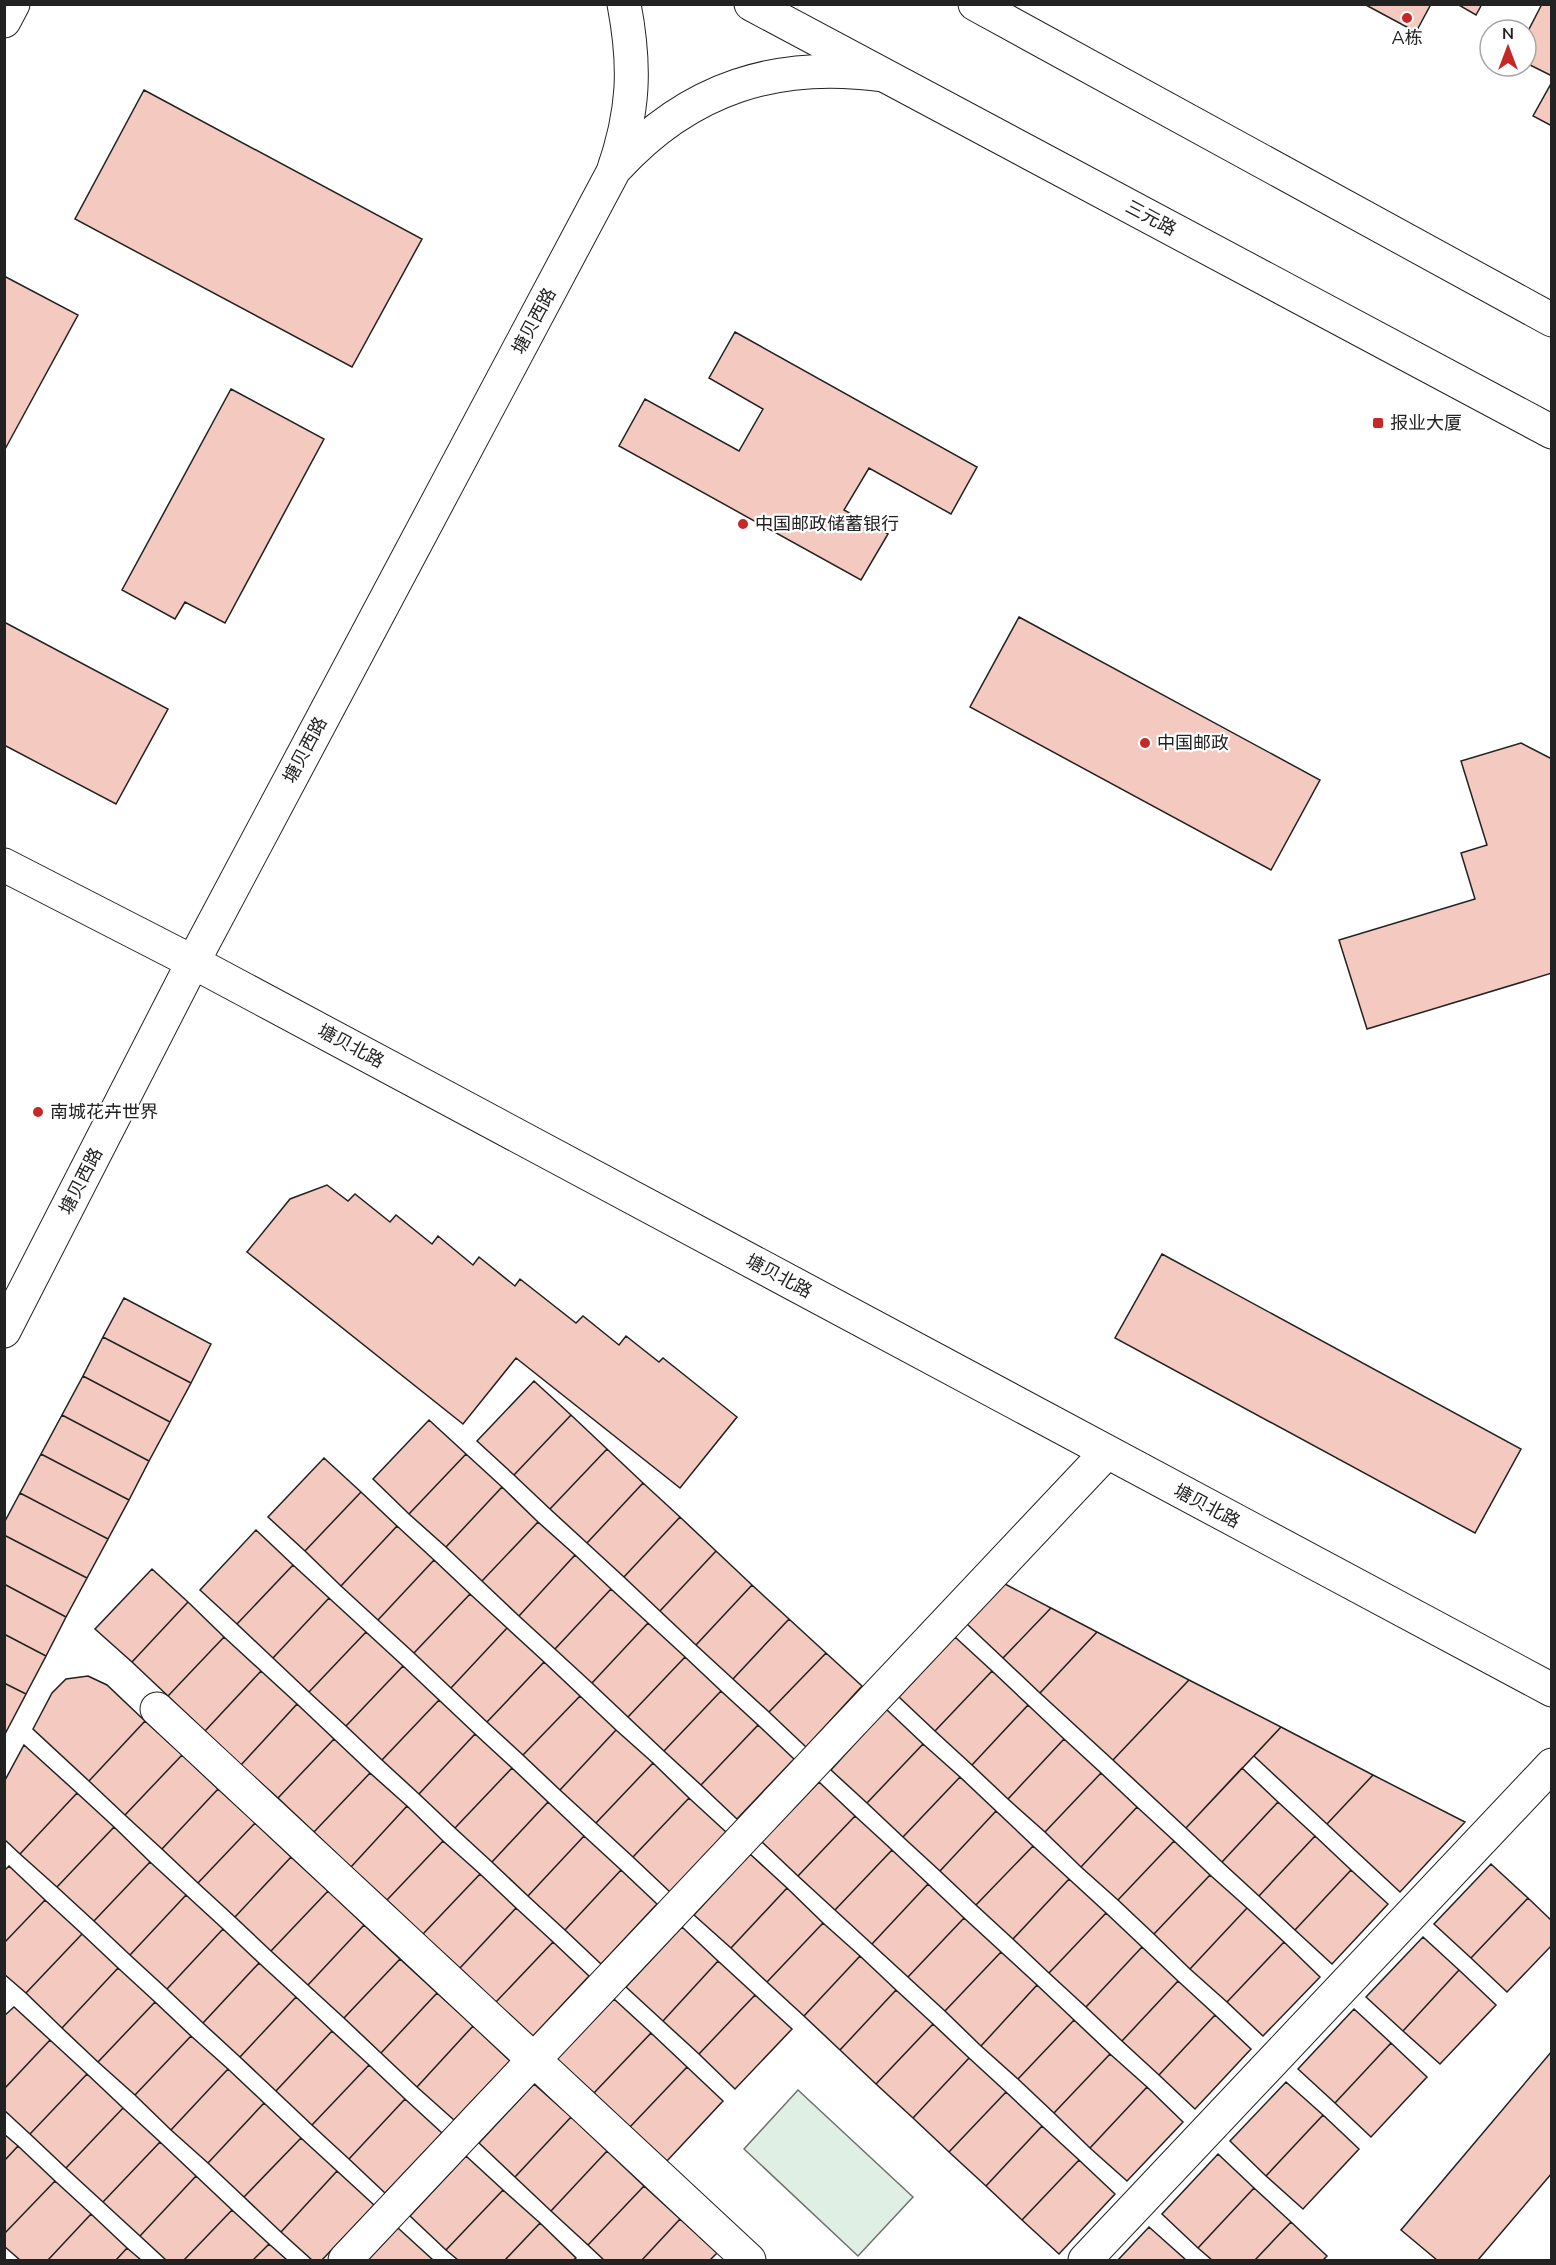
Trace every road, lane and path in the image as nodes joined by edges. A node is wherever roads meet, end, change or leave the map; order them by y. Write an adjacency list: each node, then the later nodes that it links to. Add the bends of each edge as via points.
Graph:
1 (13, 4): 5 (main road)
2 (624, 4): 7 (main road, via 633,72 631,106)
3 (752, 4): 6 (main road, 三元路)
4 (975, 4): 8 (main road)
5 (4, 21)
6 (884, 75): 7 (main road, via 813,70 743,82 683,111 642,142); 9 (main road, 三元路)
7 (613, 172): 11 (main road, 塘贝西路)
8 (1551, 320)
9 (1551, 432)
10 (4, 866): 11 (main road, 塘贝北路)
11 (192, 962): 12 (main road, 塘贝西路); 13 (main road, 塘贝北路)
12 (4, 1331)
13 (1107, 1452): 14 (main road, 塘贝北路); 17 (main road)
14 (1551, 1690)
15 (157, 1709): 17 (main road)
16 (1551, 1765): 20 (main road)
17 (534, 2060): 18 (main road); 19 (main road)
18 (345, 2260)
19 (749, 2260)
20 (1085, 2260)

